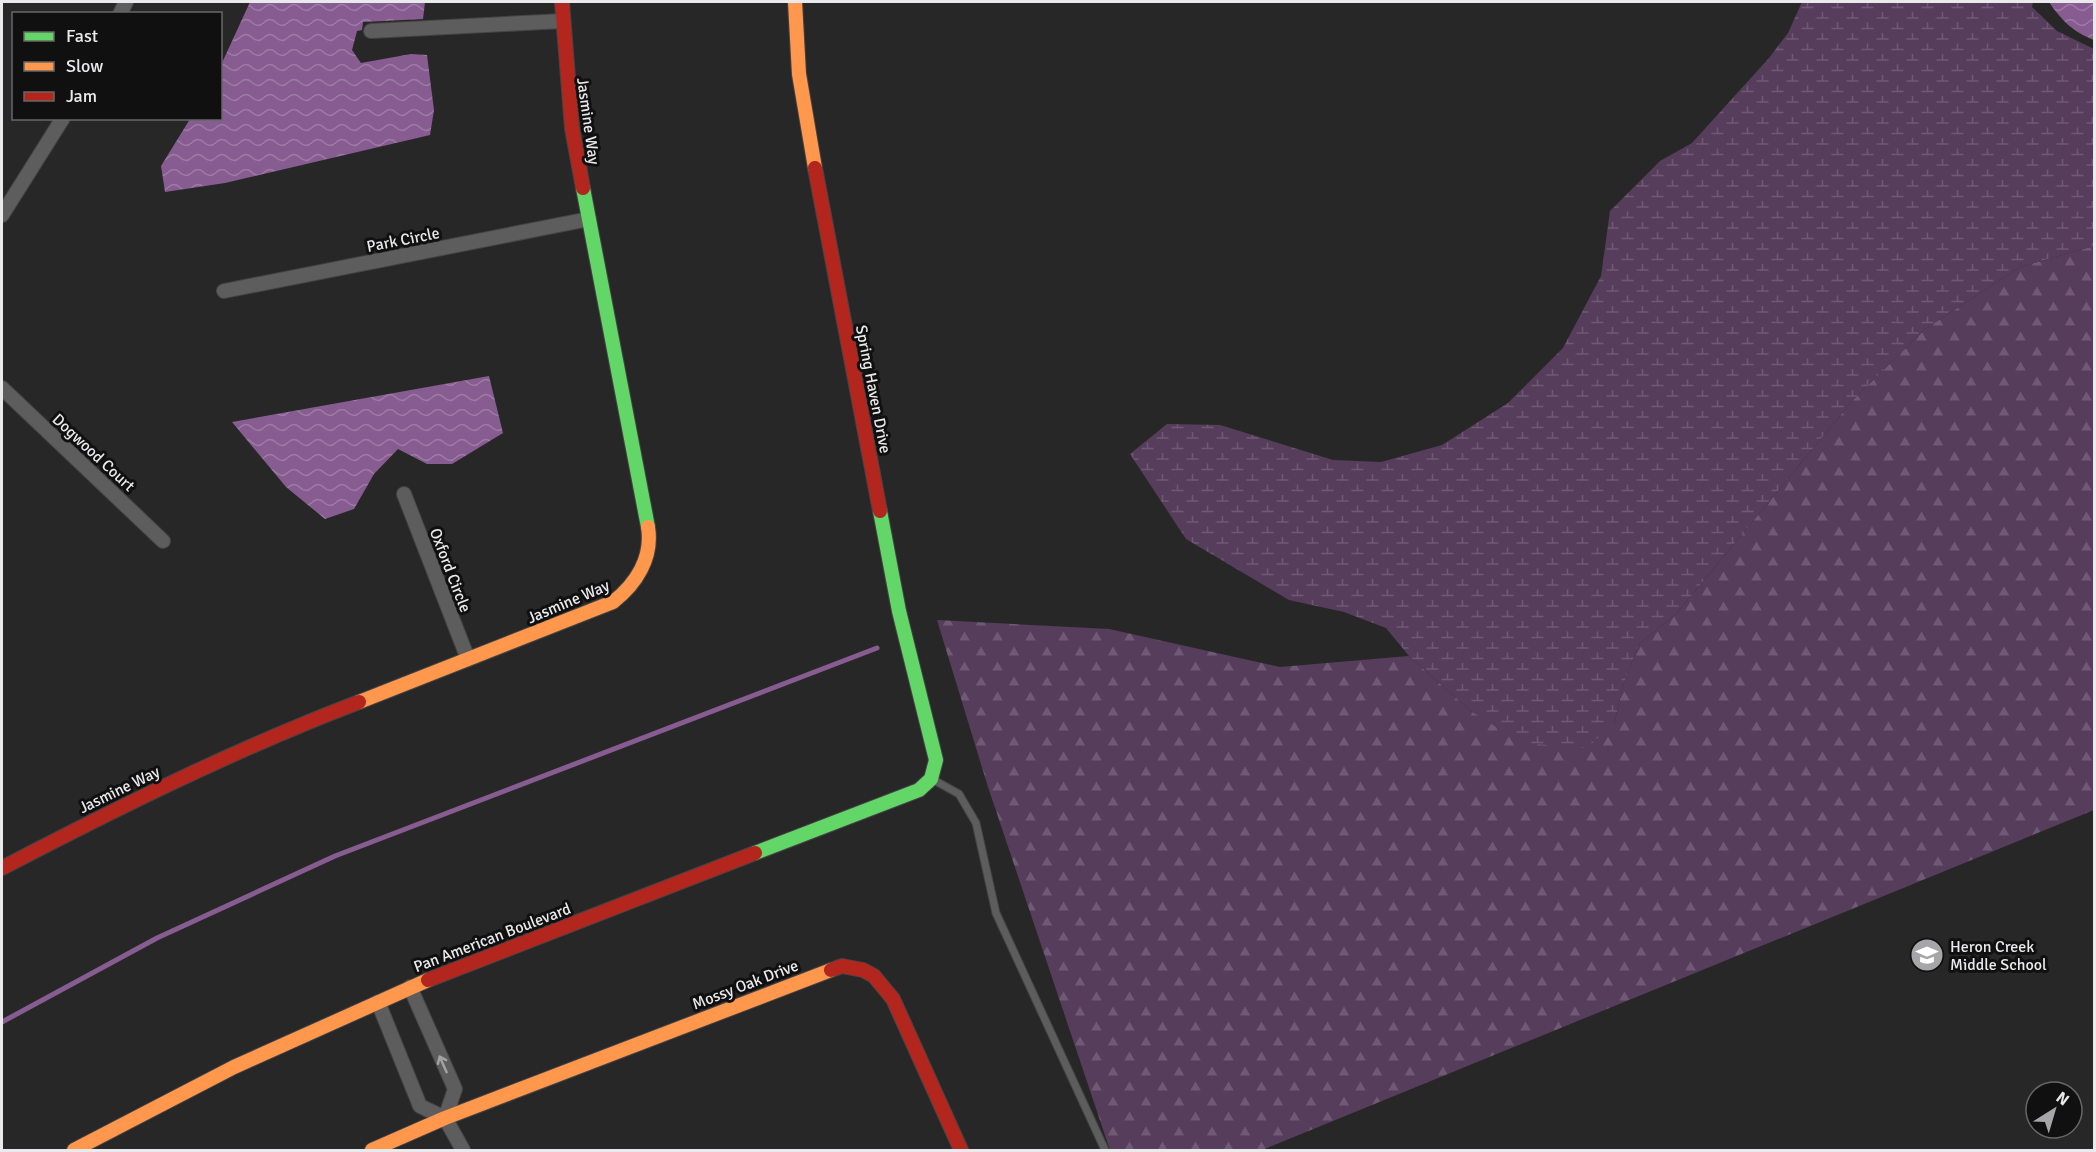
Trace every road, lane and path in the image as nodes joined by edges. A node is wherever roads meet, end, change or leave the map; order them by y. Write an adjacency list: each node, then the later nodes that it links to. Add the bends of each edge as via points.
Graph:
1 (562, 2): 3 (street, Jasmine Way)
2 (795, 2): 13 (street, Spring Haven Drive, via 806,122 899,611 934,749 935,769)
3 (562, 21): 4 (street); 7 (street, Jasmine Way, via 572,128)
4 (371, 31)
5 (62, 120): 6 (street)
6 (2, 215)
7 (589, 219): 8 (street, Park Circle); 12 (street, Jasmine Way, via 648,525 646,561 635,583 617,600)
8 (224, 291)
9 (2, 388): 11 (street, Dogwood Court)
10 (404, 494): 12 (street, Oxford Circle)
11 (164, 541)
12 (468, 659): 14 (street, Jasmine Way, via 299,725 212,764)
13 (931, 778): 15 (street, Pan American Boulevard, via 919,790); 22 (lane, via 959,794 976,823 996,913)
14 (2, 868)
15 (410, 987): 16 (street, Pan American Boulevard); 17 (street, one-way to 15, via 455,1089)
16 (378, 1002): 17 (street, via 420,1106); 18 (street, Pan American Boulevard, via 234,1067)
17 (445, 1118): 19 (street, Mossy Oak Drive); 20 (street); 21 (street, Mossy Oak Drive, via 830,968 852,966 874,976 893,999)
18 (75, 1150)
19 (372, 1150)
20 (463, 1150)
21 (961, 1150)
22 (1105, 1150)

